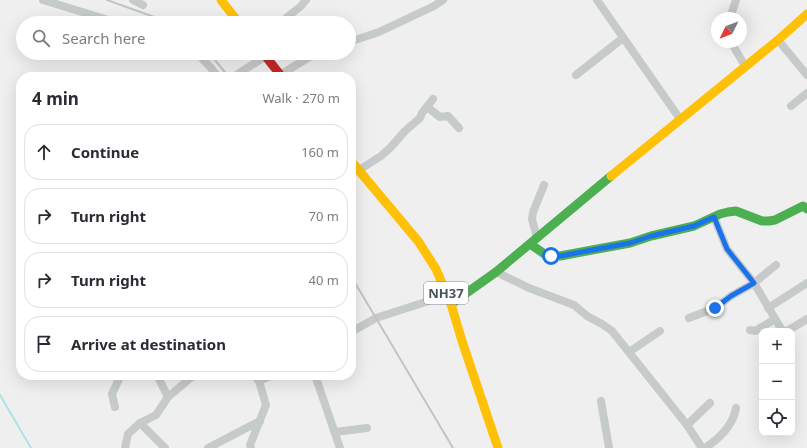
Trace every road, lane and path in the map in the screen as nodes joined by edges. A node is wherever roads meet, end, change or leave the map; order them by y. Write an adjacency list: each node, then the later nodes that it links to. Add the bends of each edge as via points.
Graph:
1 (43, 0): 11 (street)
2 (133, 0): 8 (street)
3 (221, 0): 12 (main road)
4 (306, 0): 13 (street)
5 (443, 0): 15 (street, via 379,32)
6 (597, 0): 14 (street)
7 (736, 0): 9 (street)
8 (143, 5)
9 (732, 12)
10 (807, 14): 16 (main road)
11 (95, 16)
12 (234, 16)
13 (289, 16)
14 (623, 38): 27 (street); 33 (street)
15 (356, 40)
16 (778, 40): 22 (main road); 28 (street)
17 (734, 48): 22 (street)
18 (204, 60): 23 (street)
19 (257, 60): 24 (street)
20 (268, 60): 25 (main road)
21 (305, 60): 26 (street)
22 (745, 66): 33 (main road)
23 (214, 72)
24 (241, 72)
25 (278, 72)
26 (287, 72)
27 (576, 75)
28 (807, 75)
29 (807, 93): 31 (street)
30 (433, 99): 32 (street)
31 (791, 106)
32 (427, 107): 34 (street, via 440,117 448,116); 36 (street, via 420,118 386,151)
33 (680, 119): 40 (main road)
34 (459, 128)
35 (356, 167): 36 (main road, NH37)
36 (358, 170): 45 (main road, NH37, via 421,246 436,269)
37 (544, 185): 40 (street, via 533,212)
38 (806, 205): 39 (main road, via 769,221 762,221 736,211)
39 (714, 217): 40 (main road, via 694,226 630,243 560,256 546,255); 43 (street, via 727,249)
40 (534, 241): 42 (main road)
41 (776, 265): 43 (street)
42 (496, 272): 45 (main road); 53 (street, via 574,305 612,331)
43 (754, 283): 46 (street); 47 (street, via 715,308)
44 (807, 283): 46 (street)
45 (449, 300): 50 (street, via 376,318); 74 (main road, NH37)
46 (768, 308): 48 (street)
47 (690, 318)
48 (775, 319): 49 (street, via 783,331 787,331); 51 (street, via 755,331)
49 (807, 319)
50 (356, 329)
51 (750, 330)
52 (660, 331): 53 (street)
53 (629, 352): 66 (street)
54 (119, 380): 62 (street, via 112,394)
55 (160, 380): 59 (street)
56 (188, 380): 59 (street)
57 (258, 380): 64 (street, via 266,405)
58 (317, 380): 68 (street)
59 (168, 397): 65 (street, via 156,415)
60 (601, 401): 75 (street)
61 (710, 403): 66 (street)
62 (114, 407)
63 (736, 408): 76 (street, via 735,416 723,434)
64 (260, 421): 71 (street); 72 (street)
65 (140, 423): 69 (street, via 128,434); 70 (street)
66 (687, 425): 76 (street)
67 (367, 428): 68 (street)
68 (335, 432): 73 (street)
69 (125, 448)
70 (165, 448)
71 (208, 448)
72 (251, 448)
73 (340, 448)
74 (498, 448)
75 (609, 448)
76 (703, 448)

